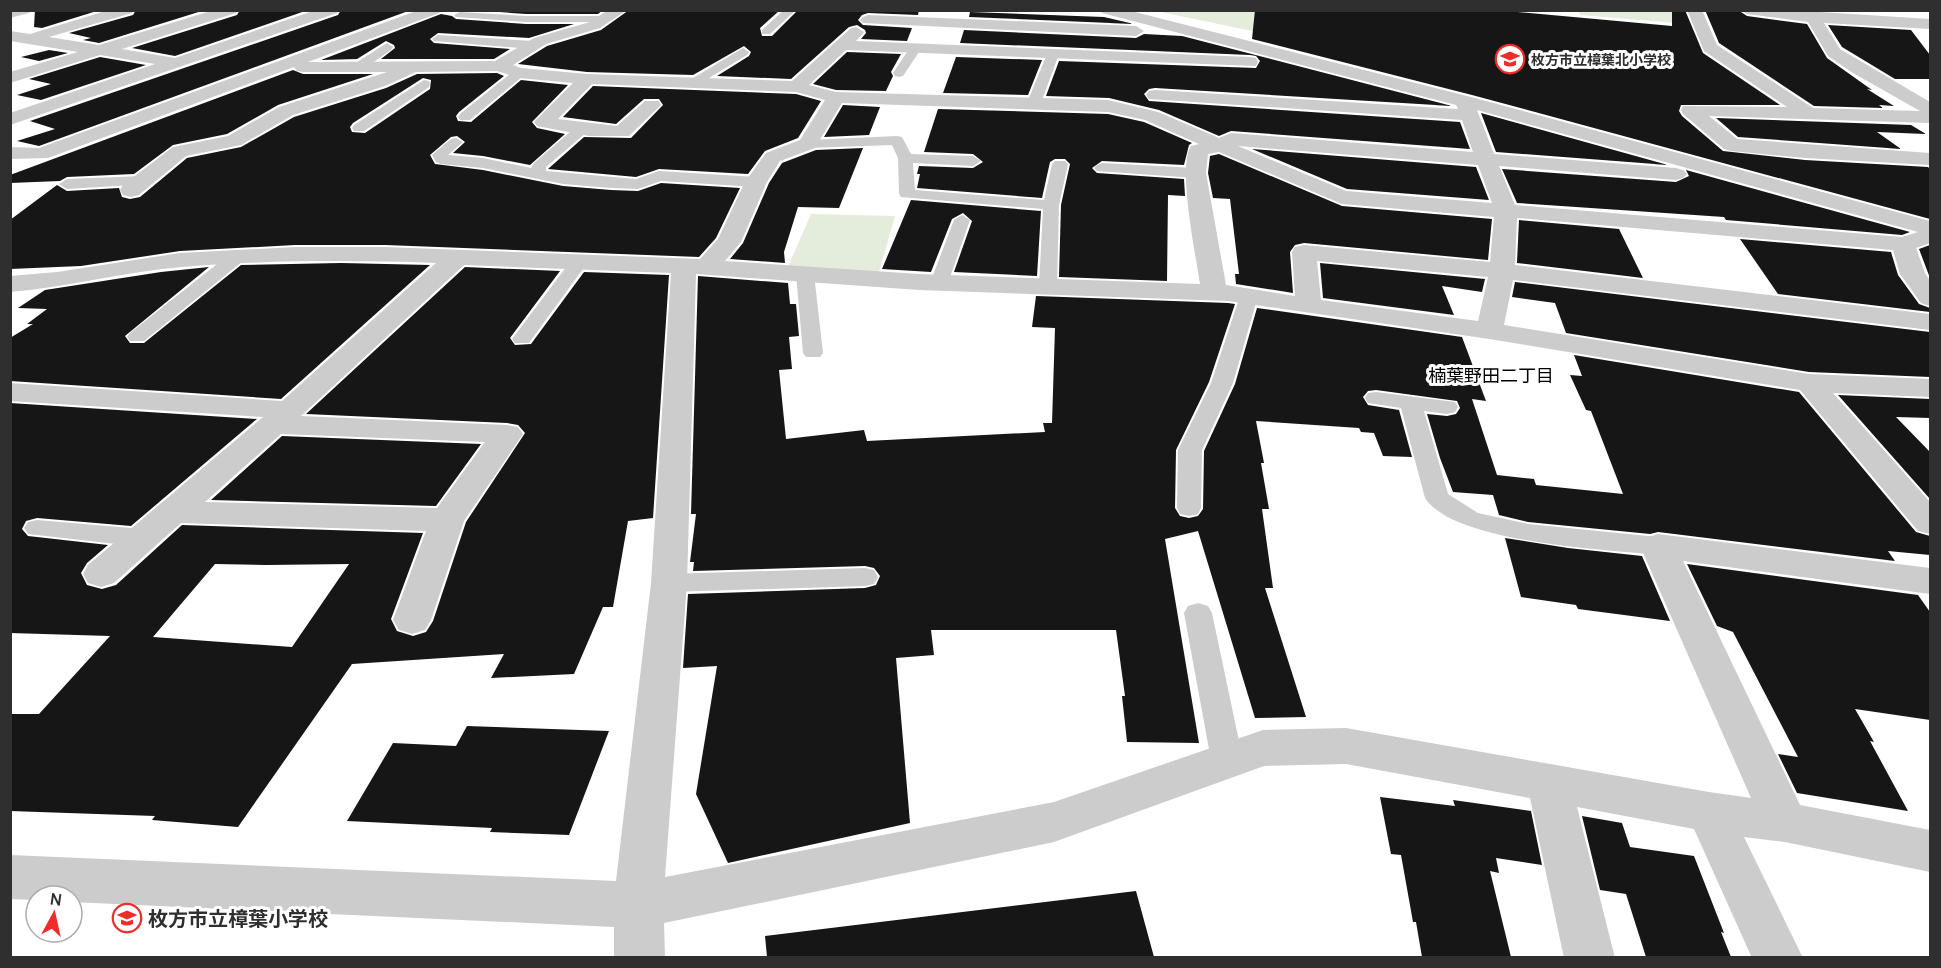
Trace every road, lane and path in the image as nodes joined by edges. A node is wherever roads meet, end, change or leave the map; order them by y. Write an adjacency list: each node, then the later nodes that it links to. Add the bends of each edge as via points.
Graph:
1 (24, 10): 12 (street)
2 (127, 10): 21 (street)
3 (231, 10): 28 (street)
4 (332, 10): 32 (street)
5 (434, 10): 35 (street)
6 (620, 10): 16 (street)
7 (791, 10): 19 (lane)
8 (1107, 10): 18 (street)
9 (1694, 10): 54 (street, via 1710,48)
10 (1747, 10): 15 (street)
11 (1925, 10): 17 (street)
12 (10, 14)
13 (459, 15): 16 (lane)
14 (873, 15): 18 (street); 25 (street)
15 (1813, 18): 17 (street); 53 (street, via 1834,52)
16 (604, 19): 24 (street)
17 (1930, 22)
18 (1169, 30): 31 (street); 33 (street)
19 (766, 33)
20 (10, 36): 21 (street)
21 (28, 39): 23 (street); 28 (street)
22 (438, 39): 24 (lane)
23 (10, 44)
24 (533, 45): 34 (street)
25 (841, 45): 27 (street); 47 (street)
26 (387, 47): 36 (lane)
27 (915, 49): 30 (street); 39 (lane)
28 (100, 50): 32 (street); 41 (street)
29 (743, 52): 44 (lane)
30 (1053, 54): 31 (street); 50 (lane)
31 (1163, 58): 33 (street); 48 (street)
32 (177, 63): 40 (street); 58 (street)
33 (1321, 65): 52 (street)
34 (499, 66): 37 (street); 38 (street)
35 (280, 67): 36 (street); 40 (street)
36 (358, 67): 37 (street)
37 (413, 67): 43 (street)
38 (519, 73): 42 (street); 55 (lane)
39 (899, 73)
40 (256, 76): 65 (street, via 41,154)
41 (10, 78)
42 (587, 79): 44 (street); 61 (street, via 544,122)
43 (379, 82): 45 (street); 77 (street, via 286,111 234,141 180,151)
44 (691, 83): 47 (street)
45 (424, 84): 46 (street); 59 (lane)
46 (444, 85)
47 (796, 87): 49 (street)
48 (1155, 95): 52 (street); 56 (street)
49 (836, 97): 50 (street); 63 (street)
50 (1035, 103): 56 (street, via 1099,105)
51 (652, 105): 61 (street, via 622,132)
52 (1466, 108): 67 (street); 73 (street)
53 (1930, 109)
54 (1808, 113): 57 (street); 68 (street, via 1690,110 1731,145)
55 (465, 117)
56 (1151, 117): 60 (street); 64 (street)
57 (1930, 117)
58 (10, 118)
59 (359, 128)
60 (1112, 128)
61 (582, 129): 74 (lane, via 539,165)
62 (436, 140): 74 (lane, via 461,142 439,155 441,159)
63 (808, 144): 66 (lane, via 897,140); 75 (street, via 773,157)
64 (1220, 146): 67 (street, via 1232,139); 72 (street, via 1198,150); 79 (street, via 1342,197)
65 (10, 153)
66 (905, 158): 69 (lane); 78 (lane, via 907,194)
67 (1486, 159): 73 (street, via 1713,177); 79 (street)
68 (1930, 159)
69 (973, 161)
70 (1060, 164): 78 (lane)
71 (1102, 168): 72 (lane)
72 (1195, 173): 94 (street)
73 (1731, 174): 81 (street)
74 (538, 175): 75 (lane, via 638,184 658,176)
75 (756, 182): 87 (street, via 729,242)
76 (67, 184): 77 (lane)
77 (137, 185)
78 (1051, 205): 93 (lane)
79 (1506, 210): 83 (street); 88 (street)
80 (962, 220): 91 (lane)
81 (1930, 228)
82 (1930, 236): 83 (street)
83 (1903, 244): 90 (street)
84 (237, 257): 85 (street); 92 (street, via 180,260); 100 (lane)
85 (458, 257): 86 (street); 109 (street)
86 (579, 262): 87 (street); 101 (lane)
87 (695, 266): 89 (street); 120 (street)
88 (1502, 271): 97 (street, via 1304,252); 98 (street); 99 (street)
89 (805, 274): 91 (street); 102 (lane)
90 (1922, 275): 96 (street)
91 (939, 283): 93 (street)
92 (10, 284)
93 (1048, 286): 94 (street)
94 (1214, 292): 95 (street)
95 (1250, 296): 97 (street); 110 (lane, via 1222,383 1190,450)
96 (1930, 298)
97 (1309, 306): 99 (street)
98 (1930, 322)
99 (1489, 331): 103 (street)
100 (137, 337)
101 (522, 339)
102 (813, 353)
103 (1809, 383): 104 (street); 113 (street)
104 (1930, 388)
105 (10, 392): 109 (street)
106 (1376, 398): 107 (lane)
107 (1412, 403): 108 (lane); 116 (lane, via 1437,498 1470,519 1528,532)
108 (1447, 407)
109 (281, 417): 111 (street); 112 (street, via 507,434)
110 (1189, 508)
111 (172, 512): 112 (street); 115 (street)
112 (447, 520): 122 (street)
113 (1930, 523)
114 (38, 528): 115 (lane)
115 (143, 538): 117 (street)
116 (1658, 546): 119 (street); 126 (street)
117 (100, 574)
118 (865, 578): 120 (lane)
119 (1930, 581)
120 (669, 583): 129 (street)
121 (1198, 613): 123 (lane)
122 (412, 621)
123 (1227, 760): 124 (street, via 1263,748 1346,746); 129 (street, via 1054,822)
124 (1549, 783): 125 (street); 131 (street)
125 (1709, 812): 126 (street); 132 (street)
126 (1785, 822): 127 (street)
127 (1930, 850)
128 (10, 878): 129 (street)
129 (638, 905): 130 (street)
130 (640, 957)
131 (1590, 957)
132 (1778, 957)

